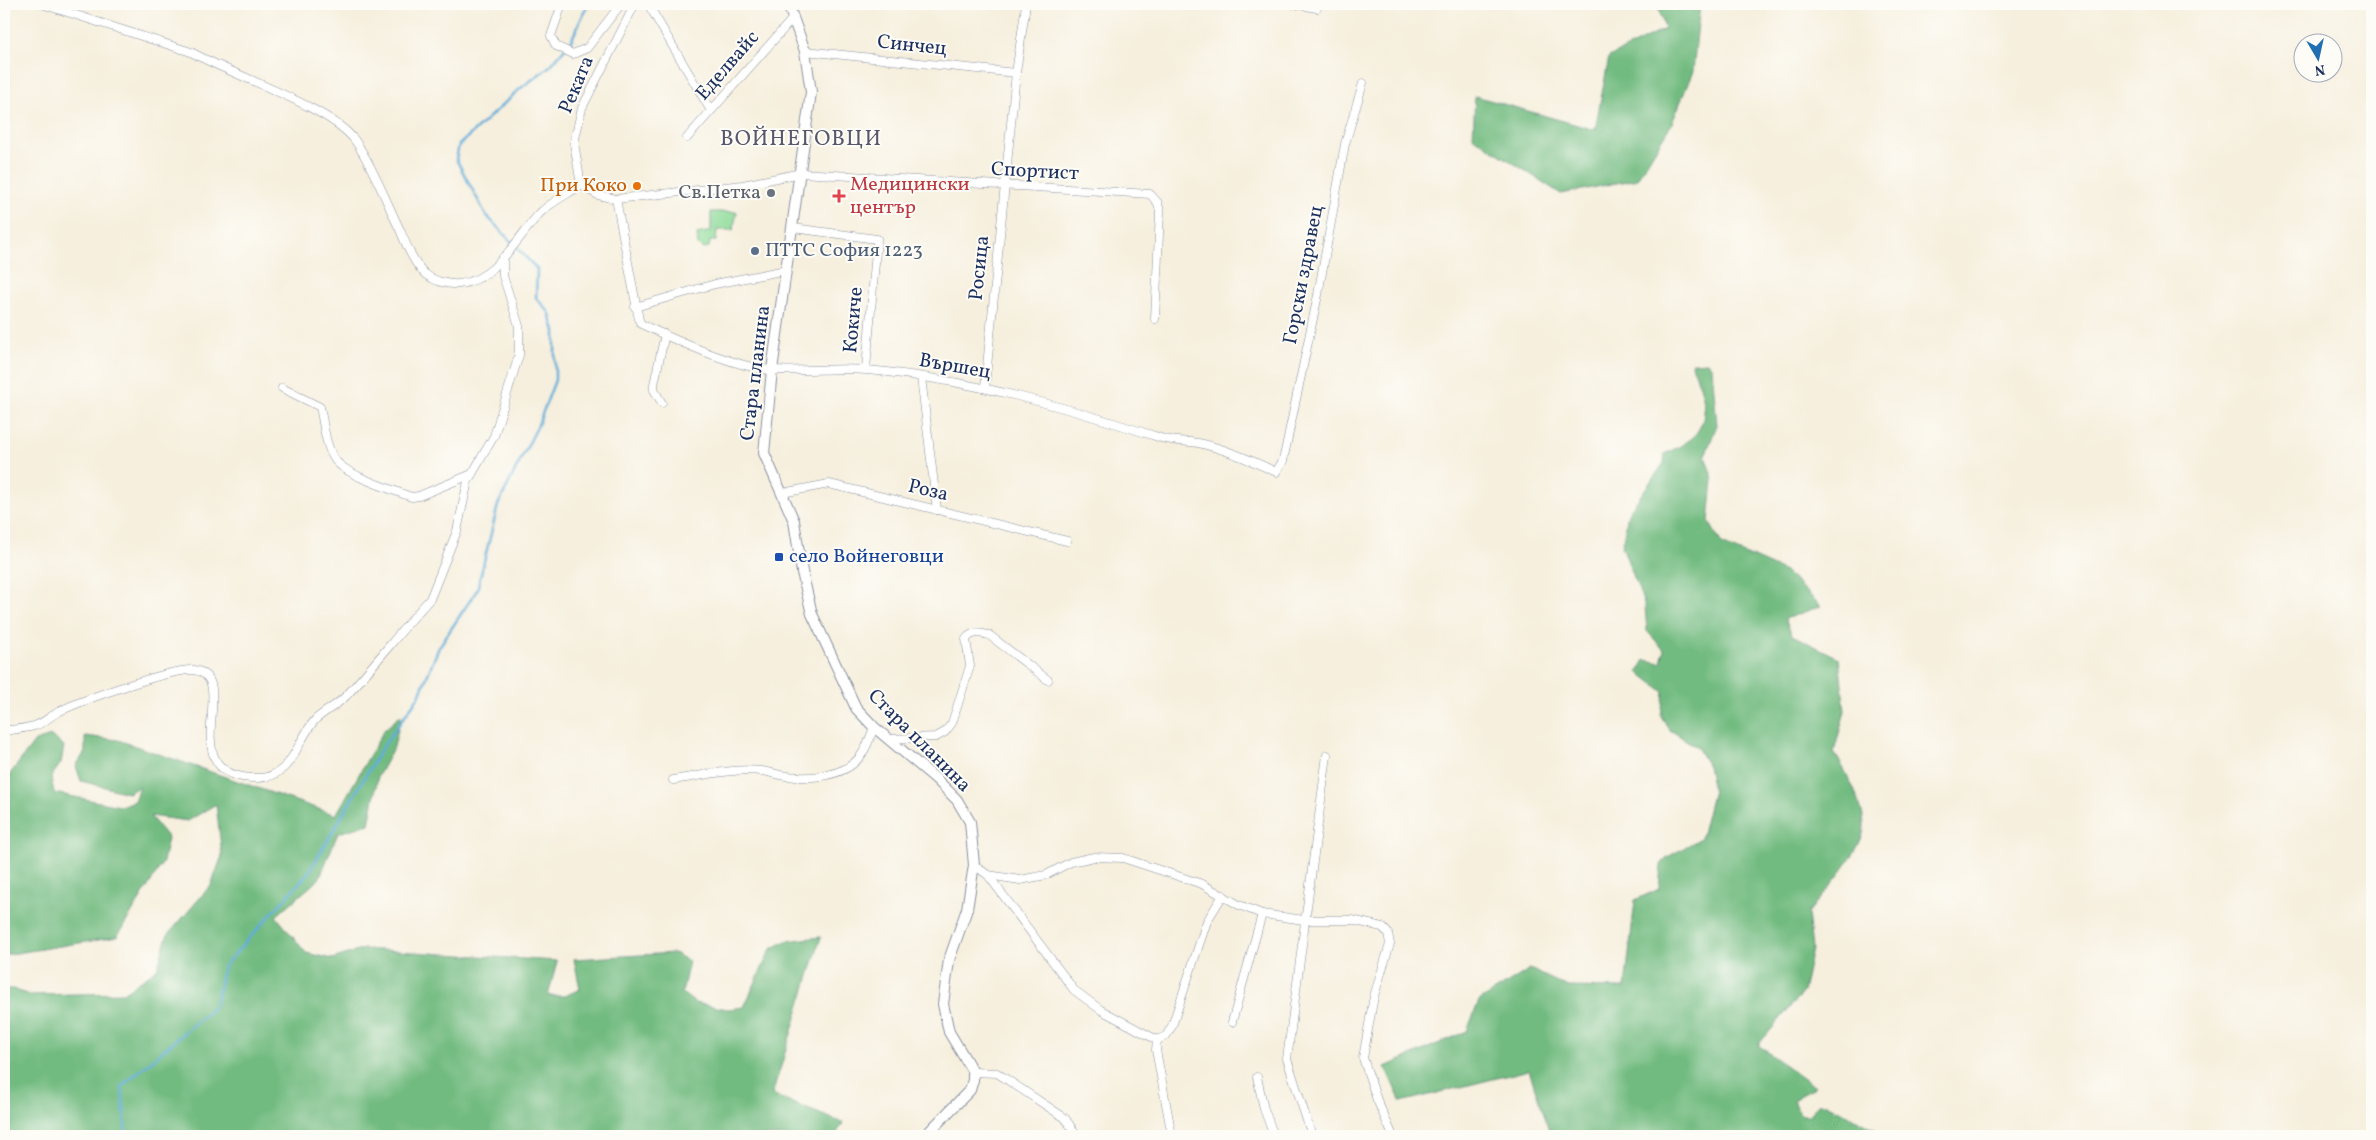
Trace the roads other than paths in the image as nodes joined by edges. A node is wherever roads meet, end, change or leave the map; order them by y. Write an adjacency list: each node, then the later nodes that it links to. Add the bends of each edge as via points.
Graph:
1 (42, 4): 21 (street, via 191,52 340,126 355,140 369,164 409,251 425,273 444,283 461,284 490,270)
2 (562, 4): 3 (street, via 551,31 556,46 573,54 587,48)
3 (621, 4)
4 (635, 4): 17 (street, Реката, via 580,116 574,143)
5 (648, 4): 14 (street)
6 (788, 4): 10 (street, Стара планина)
7 (1026, 4): 12 (street, Росица)
8 (1293, 4): 9 (street)
9 (1317, 8)
10 (794, 16): 11 (street, Стара планина); 14 (street, Еделвайс)
11 (805, 51): 12 (street, Синчец); 16 (street, Стара планина, via 811,92)
12 (1016, 73): 18 (street, Росица)
13 (1363, 83): 32 (street, Горски здравец, via 1345,144 1309,343 1283,462)
14 (711, 111): 15 (street, Еделвайс)
15 (687, 138)
16 (801, 173): 18 (street, Спортист); 19 (street, Спортист, via 743,185); 20 (street, Стара планина)
17 (581, 185): 19 (street, Спортист, via 598,195); 21 (street, via 542,212)
18 (1004, 187): 24 (street, Спортист, via 1150,194 1157,200 1160,212); 30 (street, Росица)
19 (616, 199): 23 (street)
20 (792, 228): 22 (street, Стара планина); 27 (street, Кокиче, via 877,238)
21 (503, 258): 33 (street, via 503,276 519,326 520,348 496,429 488,450)
22 (786, 270): 23 (street, via 716,284); 26 (street, Стара планина)
23 (635, 307): 25 (street, Вършец, via 641,324)
24 (1155, 319)
25 (665, 334): 26 (street, Вършец, via 738,364); 31 (street, via 654,384)
26 (772, 370): 27 (street, Вършец); 34 (street, Стара планина, via 764,452)
27 (866, 370): 28 (street, Вършец)
28 (921, 377): 30 (street, Вършец); 35 (street)
29 (282, 388): 33 (street, via 320,407 335,460 348,471 412,497)
30 (985, 388): 32 (street, Вършец, via 1162,438 1218,448)
31 (662, 403)
32 (1276, 472)
33 (472, 474): 39 (street, via 464,494 457,531 430,599 346,696 316,719 295,756 273,774 250,778 218,764 211,748 214,701 211,684 193,670 160,676 94,698 60,711 32,727)
34 (782, 493): 35 (street, Роза, via 829,484); 38 (street, Стара планина, via 794,522 812,614 856,708)
35 (937, 510): 36 (street, Роза)
36 (1067, 541)
37 (1048, 680): 40 (street, via 989,635 970,634 966,639 970,666 952,723 936,738)
38 (874, 727): 40 (street, Стара планина); 42 (street, via 860,757 851,766 836,772 818,776 734,772)
39 (4, 731)
40 (890, 739): 43 (street, Стара планина, via 957,800 970,822)
41 (1327, 755): 47 (street)
42 (673, 780)
43 (974, 865): 44 (street); 50 (street, Стара планина, via 967,909 949,960 943,1004 949,1032)
44 (988, 875): 45 (street, via 1020,880 1046,875 1070,862 1094,857 1123,858 1202,884); 49 (street, via 1074,990 1101,1010)
45 (1223, 895): 46 (street); 49 (street, via 1206,921 1172,1026 1166,1036)
46 (1262, 914): 47 (street); 48 (street)
47 (1304, 920): 57 (street, via 1287,1059); 58 (street, via 1352,920 1382,927 1388,933 1390,944 1374,996 1363,1058)
48 (1232, 1022)
49 (1157, 1040): 55 (street, via 1156,1050)
50 (973, 1072): 52 (street, via 970,1090); 54 (street, via 996,1072 1065,1118)
51 (1257, 1077): 56 (street)
52 (929, 1133): 53 (street)
53 (944, 1136)
54 (1077, 1136)
55 (1172, 1136)
56 (1274, 1136)
57 (1312, 1136)
58 (1392, 1136)

